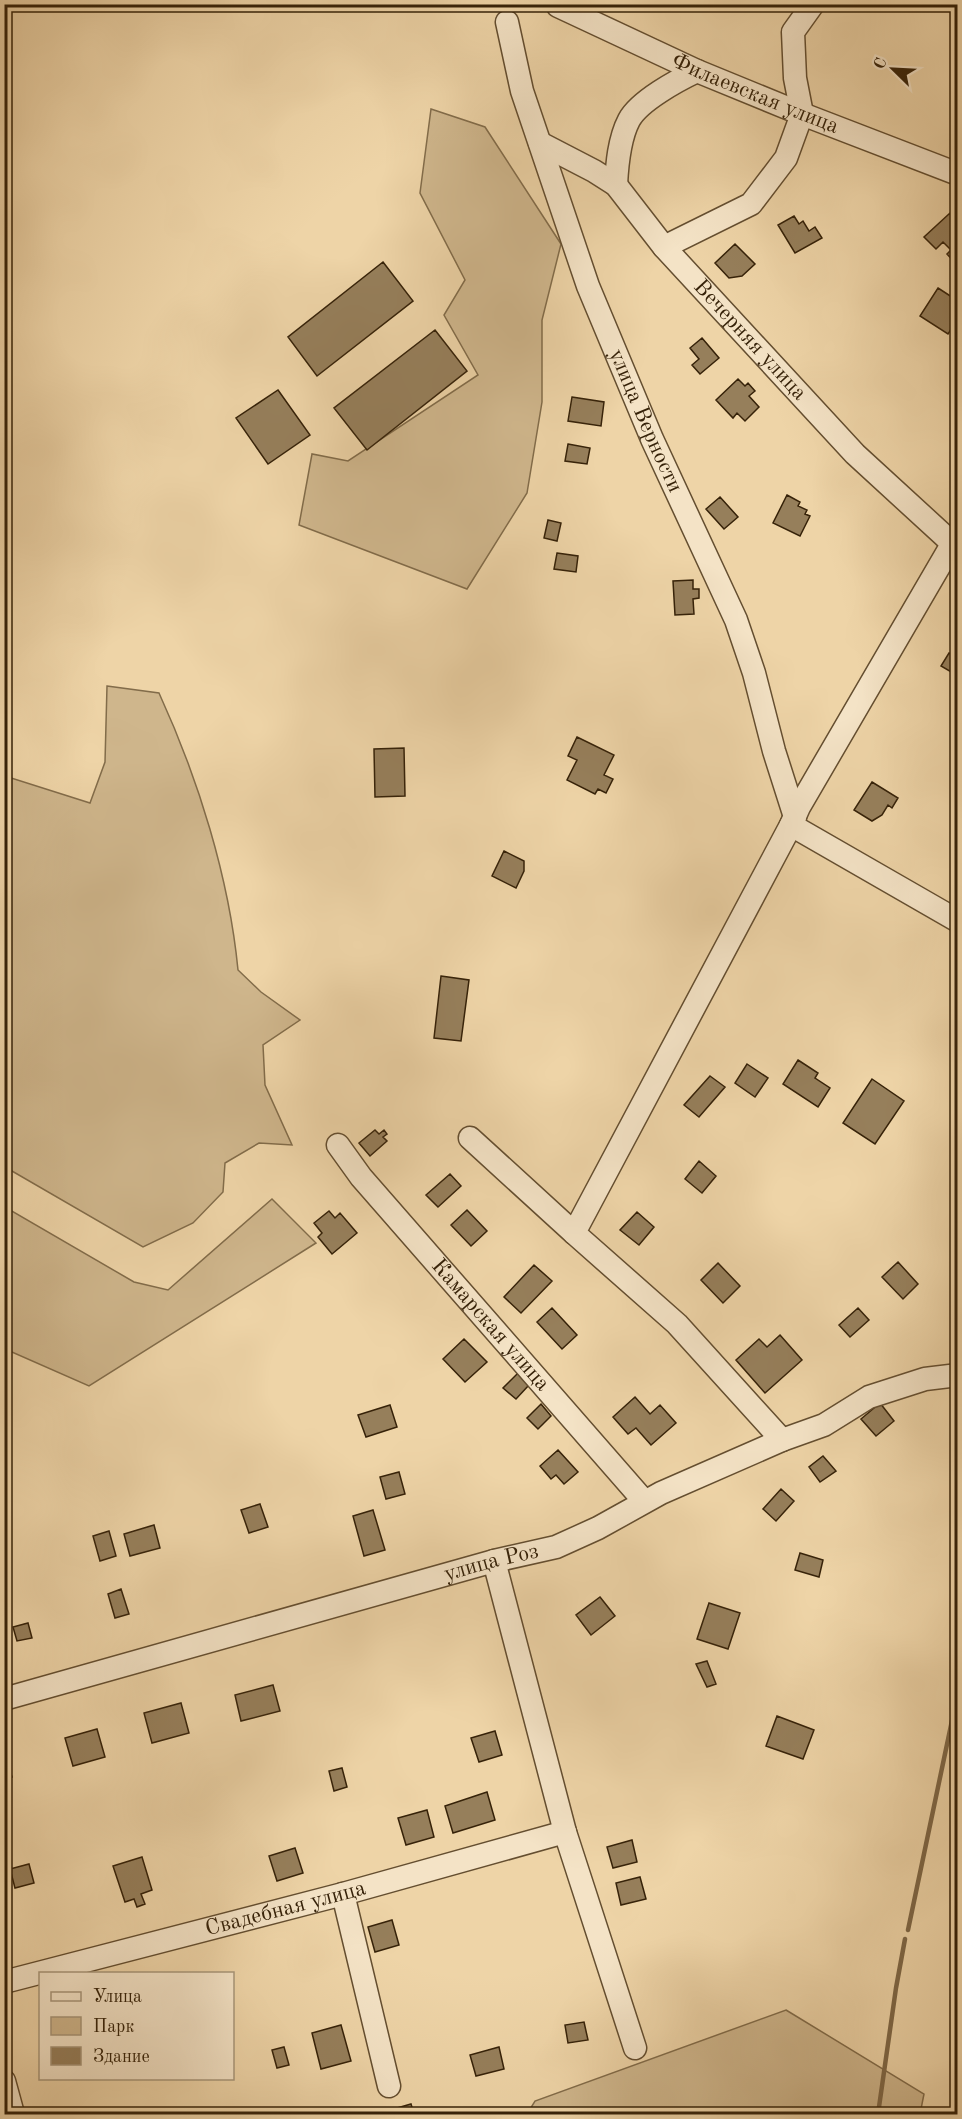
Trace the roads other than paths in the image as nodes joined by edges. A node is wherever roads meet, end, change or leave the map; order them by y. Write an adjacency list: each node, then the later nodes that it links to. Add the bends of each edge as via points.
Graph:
1 (813, 4): 5 (street, via 793,32 795,78)
2 (558, 6): 4 (street, Филаевская улица)
3 (507, 22): 6 (street, улица Верности, via 522,91)
4 (697, 71): 5 (street, Филаевская улица); 8 (street, via 648,100 629,120 621,143)
5 (802, 114): 7 (street, Филаевская улица); 9 (street, via 786,158 751,204)
6 (540, 143): 8 (street, Вечерняя улица); 11 (street, улица Верности, via 588,286 617,357 736,620)
7 (957, 174)
8 (616, 185): 9 (street, Вечерняя улица)
9 (664, 247): 10 (street, Вечерняя улица, via 855,454)
10 (956, 541): 11 (street)
11 (793, 821): 12 (street); 15 (street)
12 (957, 921)
13 (470, 1138): 15 (street)
14 (338, 1145): 18 (street, Камарская улица, via 360,1177)
15 (574, 1233): 17 (street, via 677,1324)
16 (957, 1375): 17 (street, улица Роз, via 925,1379 869,1397 824,1425)
17 (782, 1440): 18 (street, улица Роз)
18 (644, 1501): 19 (street, улица Роз, via 556,1547)
19 (494, 1562): 20 (street, улица Роз); 21 (street)
20 (4, 1699)
21 (565, 1832): 22 (street, Свадебная улица); 26 (street)
22 (343, 1894): 23 (street, Свадебная улица); 28 (street)
23 (43, 1972)
24 (39, 1973): 25 (street, Свадебная улица)
25 (4, 1982)
26 (634, 2048)
27 (4, 2081): 29 (street)
28 (389, 2086)
29 (14, 2115)

